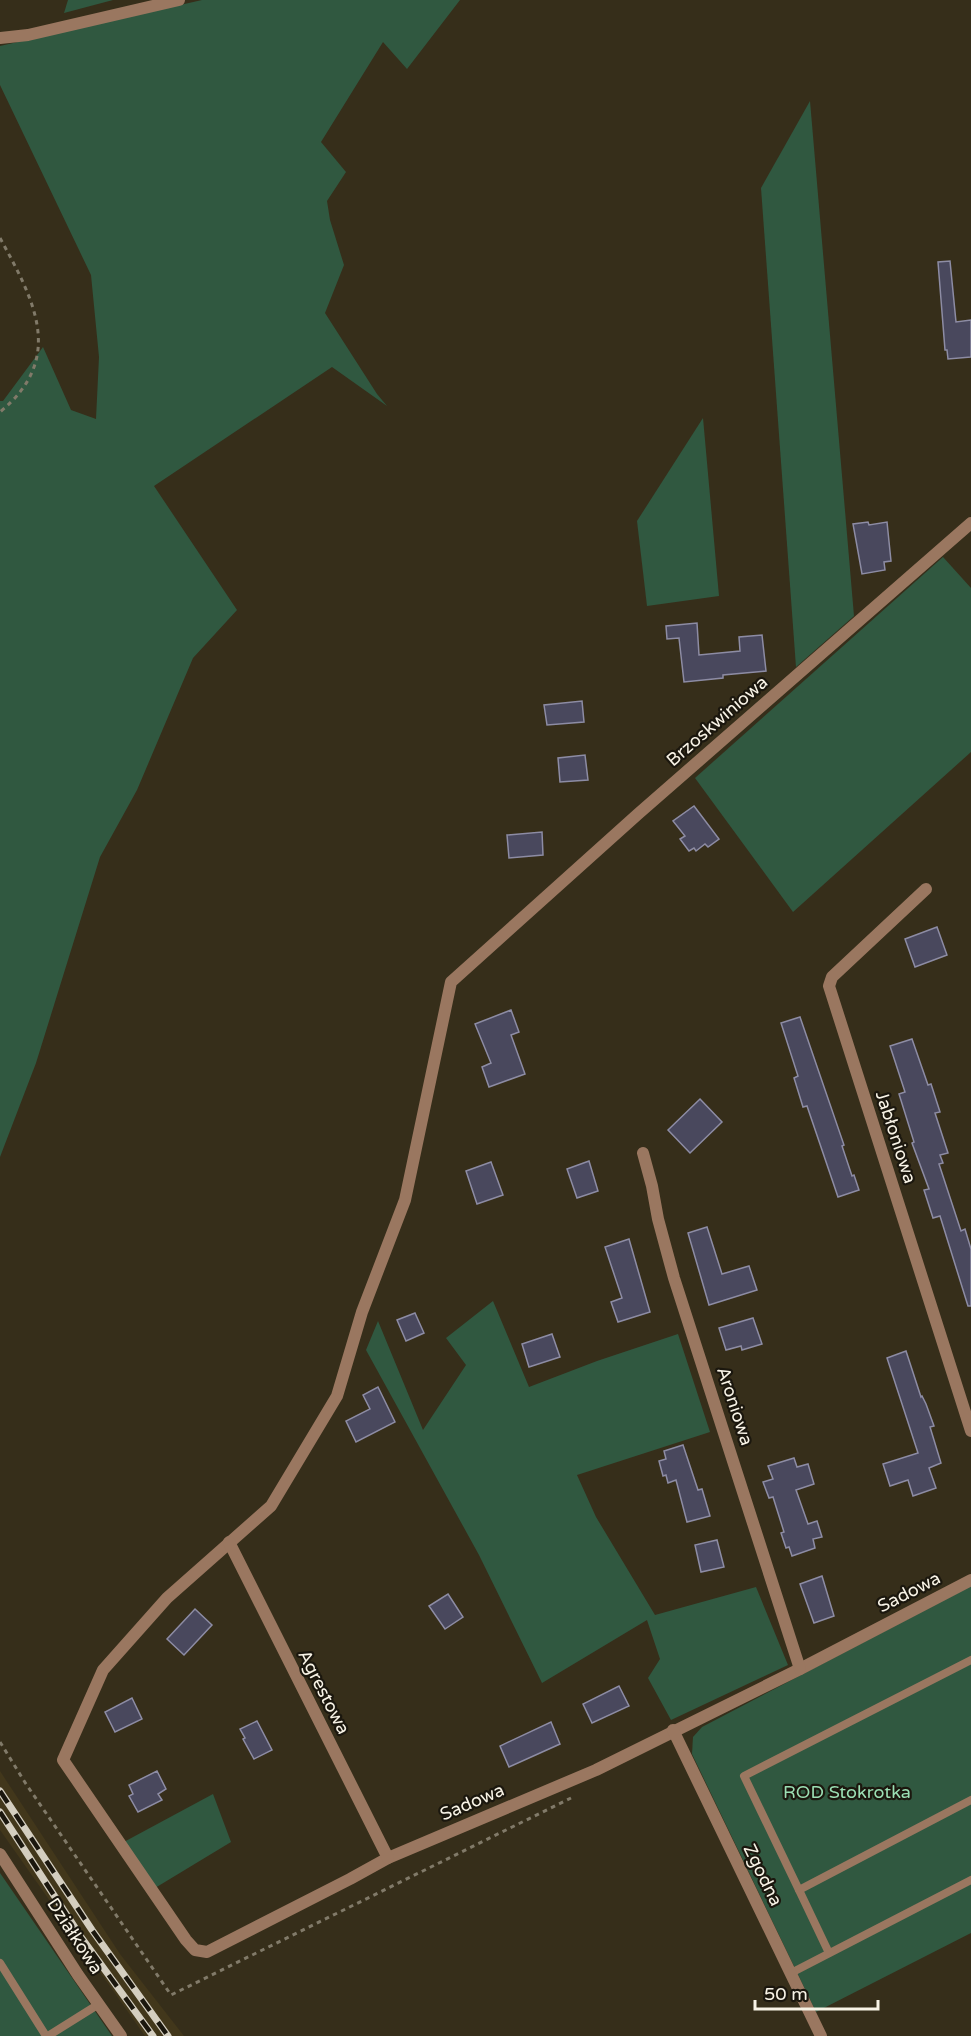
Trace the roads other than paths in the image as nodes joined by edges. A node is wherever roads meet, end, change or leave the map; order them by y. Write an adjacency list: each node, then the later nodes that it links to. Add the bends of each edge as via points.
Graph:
1 (179, 0): 2 (street)
2 (0, 38)
3 (971, 523): 7 (street, Brzoskwiniowa, via 451,982 405,1200 362,1312 337,1396 271,1506)
4 (926, 889): 6 (street, Jabłoniowa, via 832,977 829,986)
5 (643, 1153): 10 (street, Aroniowa, via 674,1278)
6 (971, 1431)
7 (229, 1542): 12 (street, Brzoskwiniowa, via 167,1598 103,1670); 15 (street, Agrestowa)
8 (971, 1580): 10 (street, Sadowa)
9 (971, 1660): 17 (lane, via 744,1776)
10 (800, 1669): 11 (street, Sadowa)
11 (673, 1730): 15 (street, Sadowa, via 596,1770); 20 (street, Zgodna)
12 (63, 1761): 15 (street, Sadowa, via 195,1950 207,1952)
13 (971, 1800): 17 (lane)
14 (0, 1854): 21 (street, Działkowa)
15 (388, 1858)
16 (971, 1880): 18 (lane)
17 (800, 1890): 18 (lane)
18 (829, 1953): 20 (lane)
19 (0, 1963): 22 (lane)
20 (791, 1973): 24 (street, Zgodna)
21 (99, 2004): 22 (lane); 23 (street, Działkowa)
22 (47, 2036)
23 (122, 2036)
24 (821, 2036)

